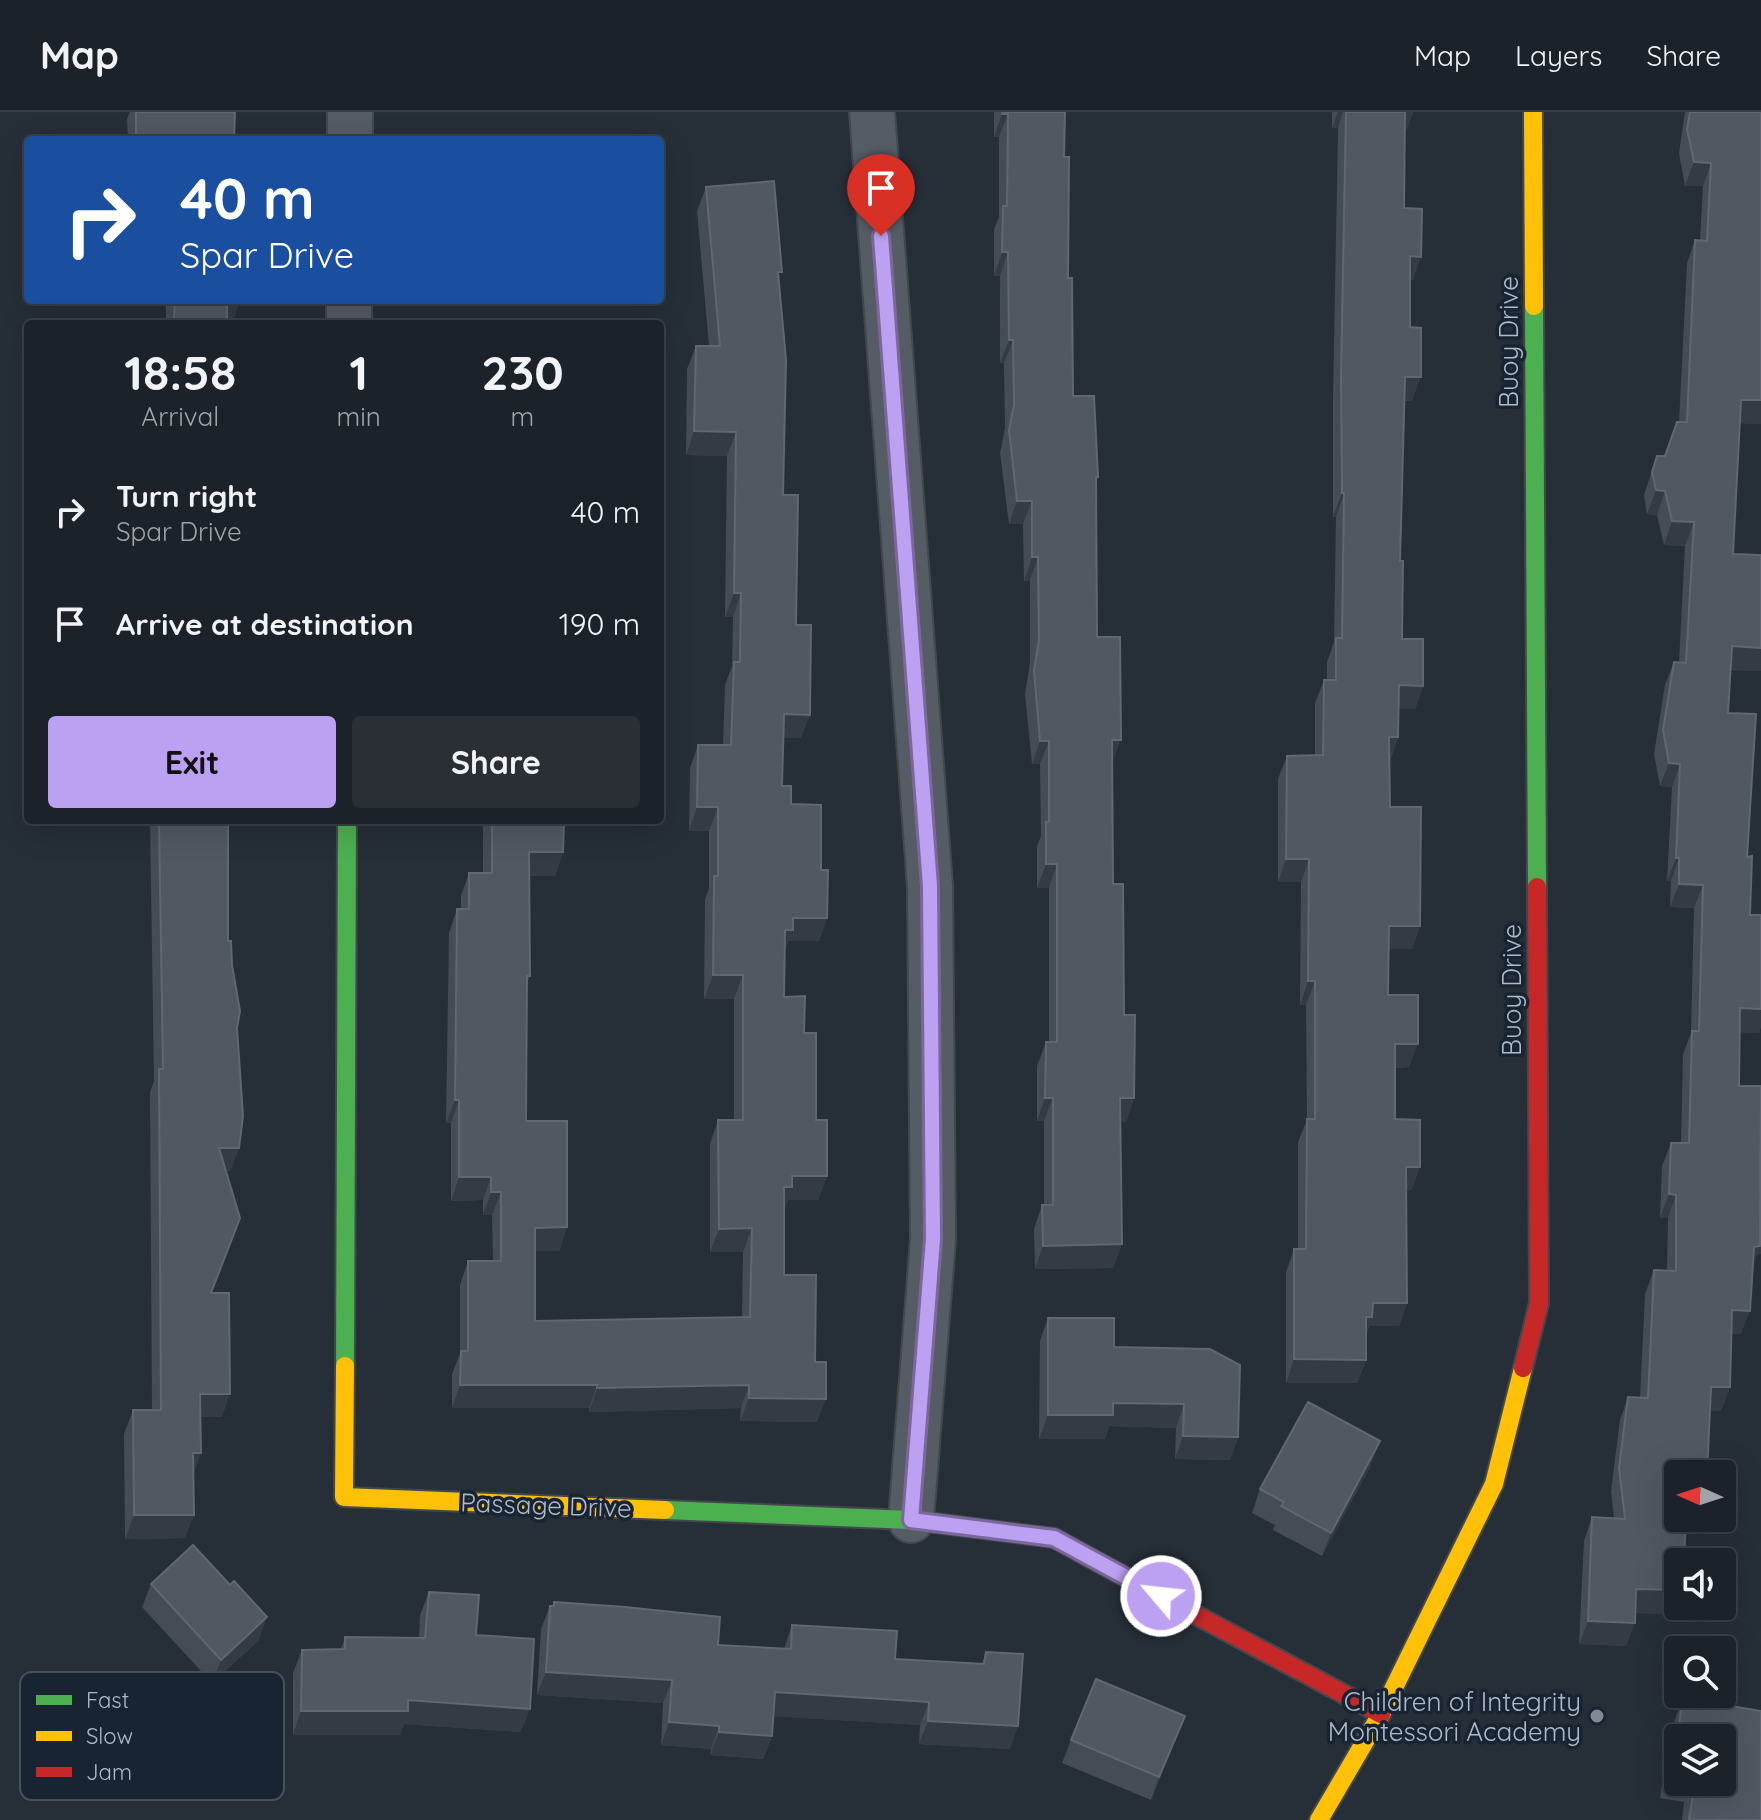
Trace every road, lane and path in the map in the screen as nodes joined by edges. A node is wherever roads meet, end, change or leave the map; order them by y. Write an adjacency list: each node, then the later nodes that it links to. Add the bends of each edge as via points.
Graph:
1 (350, 112): 4 (street)
2 (872, 112): 6 (street, via 930,886 933,1239)
3 (1533, 112): 7 (street, Buoy Drive, via 1539,1303 1494,1484)
4 (350, 136)
5 (347, 824): 6 (street, Passage Drive, via 344,1497)
6 (911, 1520): 7 (street, Passage Drive, via 1054,1538)
7 (1381, 1714): 8 (street, Buoy Drive)
8 (1319, 1820)

